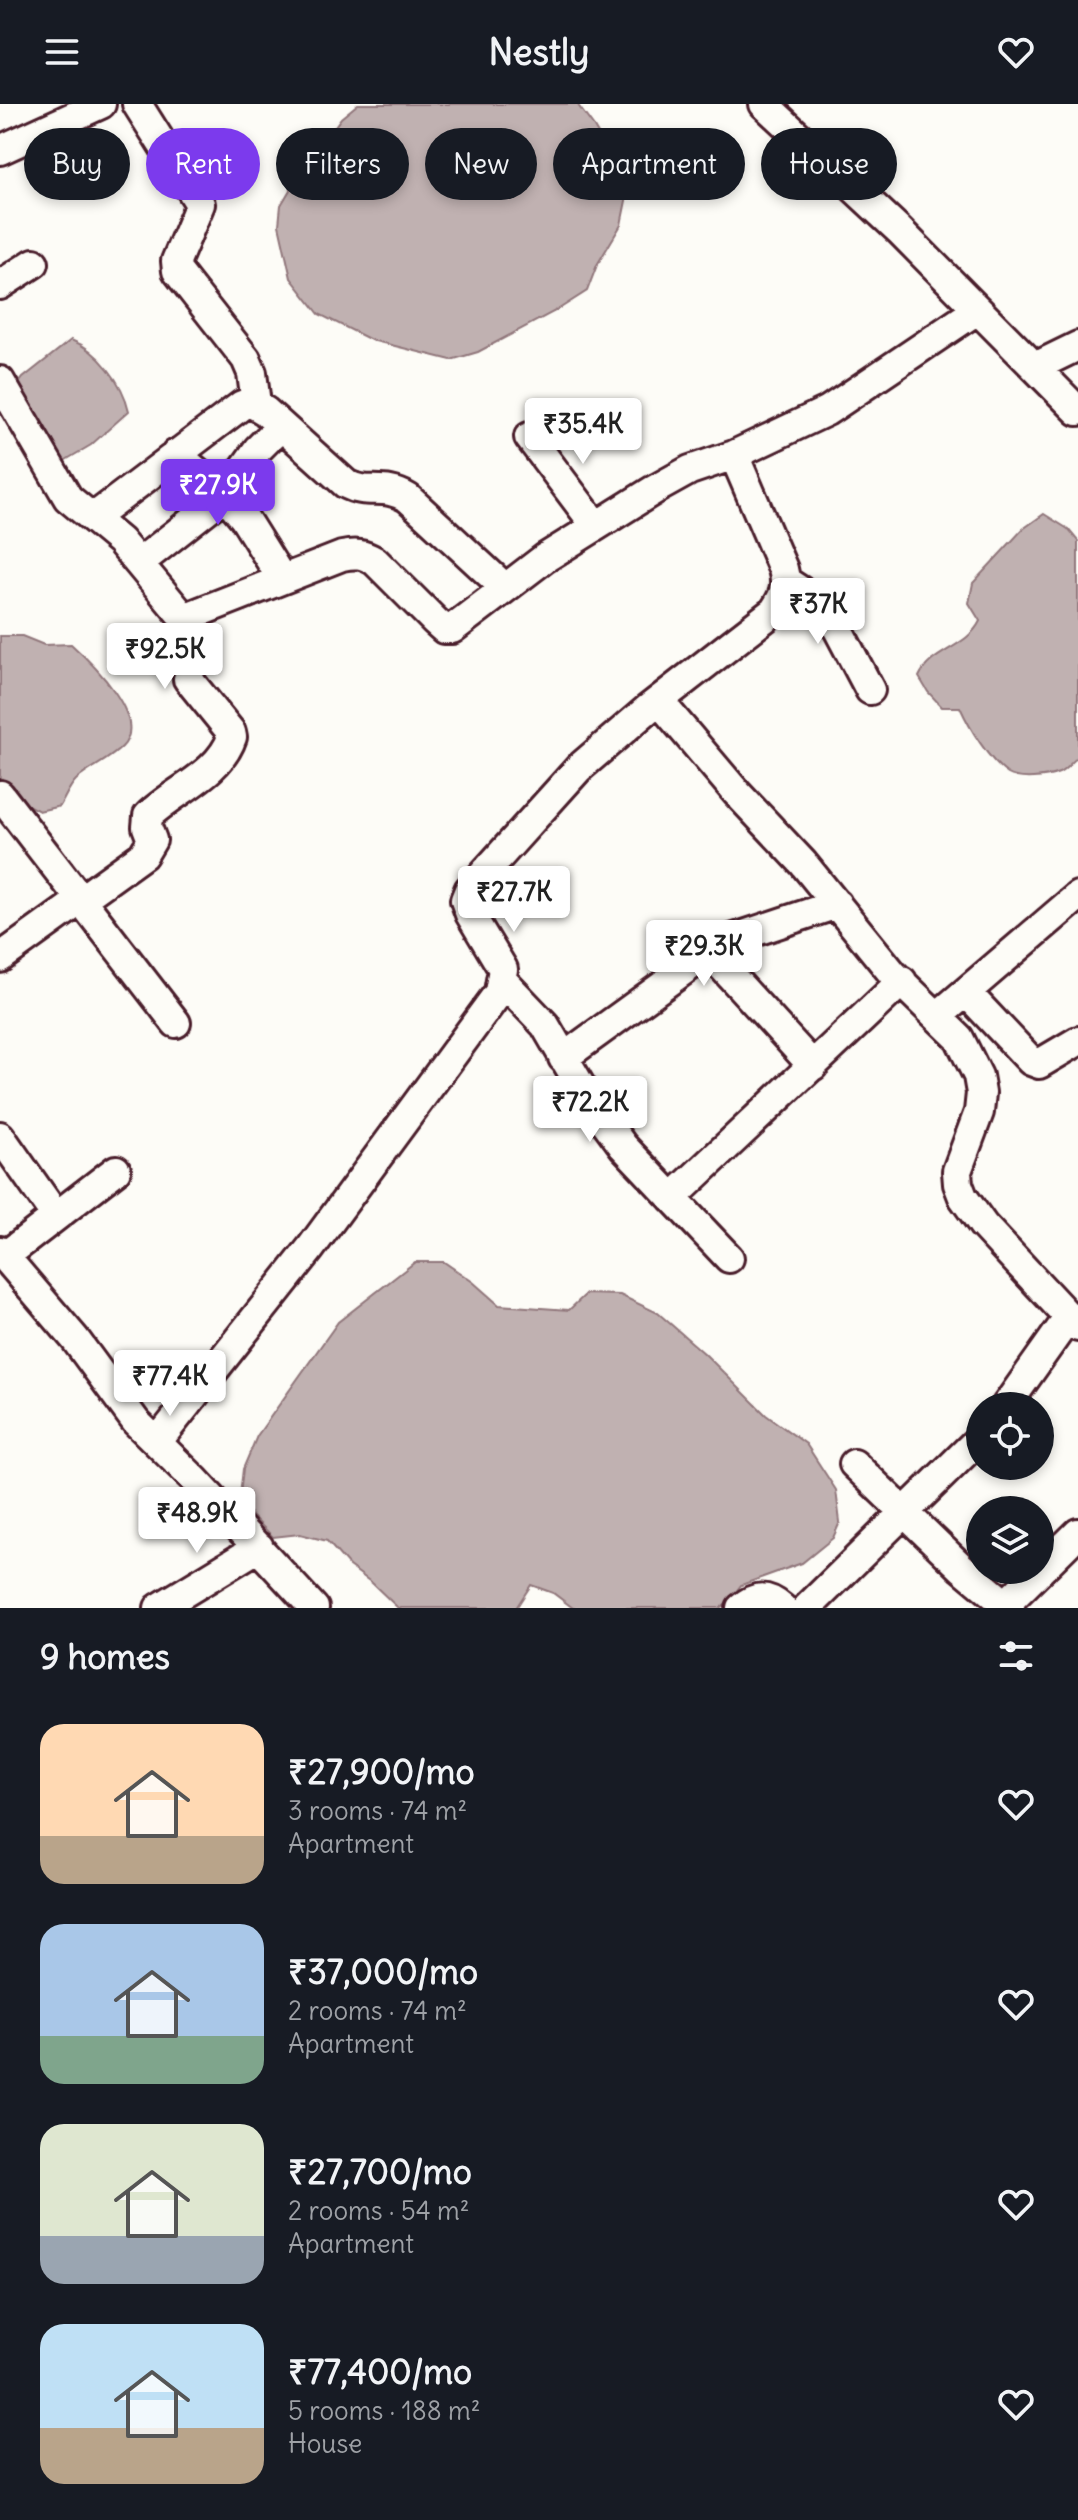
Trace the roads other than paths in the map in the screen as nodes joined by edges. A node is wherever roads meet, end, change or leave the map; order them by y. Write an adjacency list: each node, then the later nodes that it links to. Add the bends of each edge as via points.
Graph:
1 (101, 104): 4 (street)
2 (137, 104): 11 (street, via 200,204 176,261 177,271 246,359)
3 (769, 106): 7 (street)
4 (0, 150)
5 (34, 263): 6 (street)
6 (0, 285)
7 (977, 310): 9 (street); 16 (street, via 827,411)
8 (1078, 346): 9 (street)
9 (1035, 367): 12 (street)
10 (0, 381): 18 (street, via 68,498)
11 (256, 404): 13 (street); 15 (street, via 242,405)
12 (1078, 411)
13 (281, 426): 17 (street); 23 (street, via 346,484 393,489 408,498)
14 (529, 437): 19 (street)
15 (176, 454): 17 (street); 18 (street)
16 (734, 455): 19 (street, via 690,470); 22 (street)
17 (225, 495): 20 (street); 21 (street)
18 (93, 518): 20 (street)
19 (596, 526): 23 (street)
20 (139, 563): 24 (street)
21 (282, 579): 23 (street, via 342,556 364,554 444,629 462,624); 24 (street)
22 (787, 582): 25 (street, via 832,618); 26 (street, via 774,611)
23 (504, 587)
24 (184, 618): 29 (street, via 197,645 188,679 231,732 230,743 205,772 148,816 148,850)
25 (870, 690)
26 (659, 701): 30 (street); 33 (street, via 579,768 469,890 465,900 470,914 503,969)
27 (0, 795): 29 (street)
28 (1078, 896): 35 (street)
29 (82, 900): 32 (street); 37 (street)
30 (837, 904): 31 (street, via 732,939); 34 (street)
31 (709, 952): 39 (street); 40 (street)
32 (0, 958)
33 (503, 981): 39 (street, via 545,1025); 49 (street, via 489,1008 310,1249)
34 (902, 981): 36 (street); 40 (street)
35 (966, 992): 36 (street); 38 (street, via 1031,1061 1039,1064)
36 (939, 1015): 47 (street, via 969,1055 981,1093 957,1171 963,1197)
37 (176, 1023)
38 (1078, 1041)
39 (563, 1058): 43 (street, via 623,1146)
40 (813, 1066): 43 (street)
41 (0, 1136): 44 (street)
42 (116, 1170): 44 (street)
43 (672, 1198): 46 (street)
44 (56, 1216): 45 (street)
45 (2, 1253): 49 (street)
46 (729, 1258)
47 (1073, 1322): 48 (street)
48 (1017, 1392)
49 (157, 1442): 54 (street)
50 (966, 1452): 52 (street)
51 (854, 1464): 52 (street)
52 (905, 1512): 55 (street); 60 (street)
53 (1078, 1533): 55 (street)
54 (259, 1547): 56 (street); 57 (street)
55 (1008, 1606)
56 (159, 1608)
57 (314, 1608)
58 (741, 1608): 59 (street, via 764,1597)
59 (782, 1608)
60 (807, 1608)

